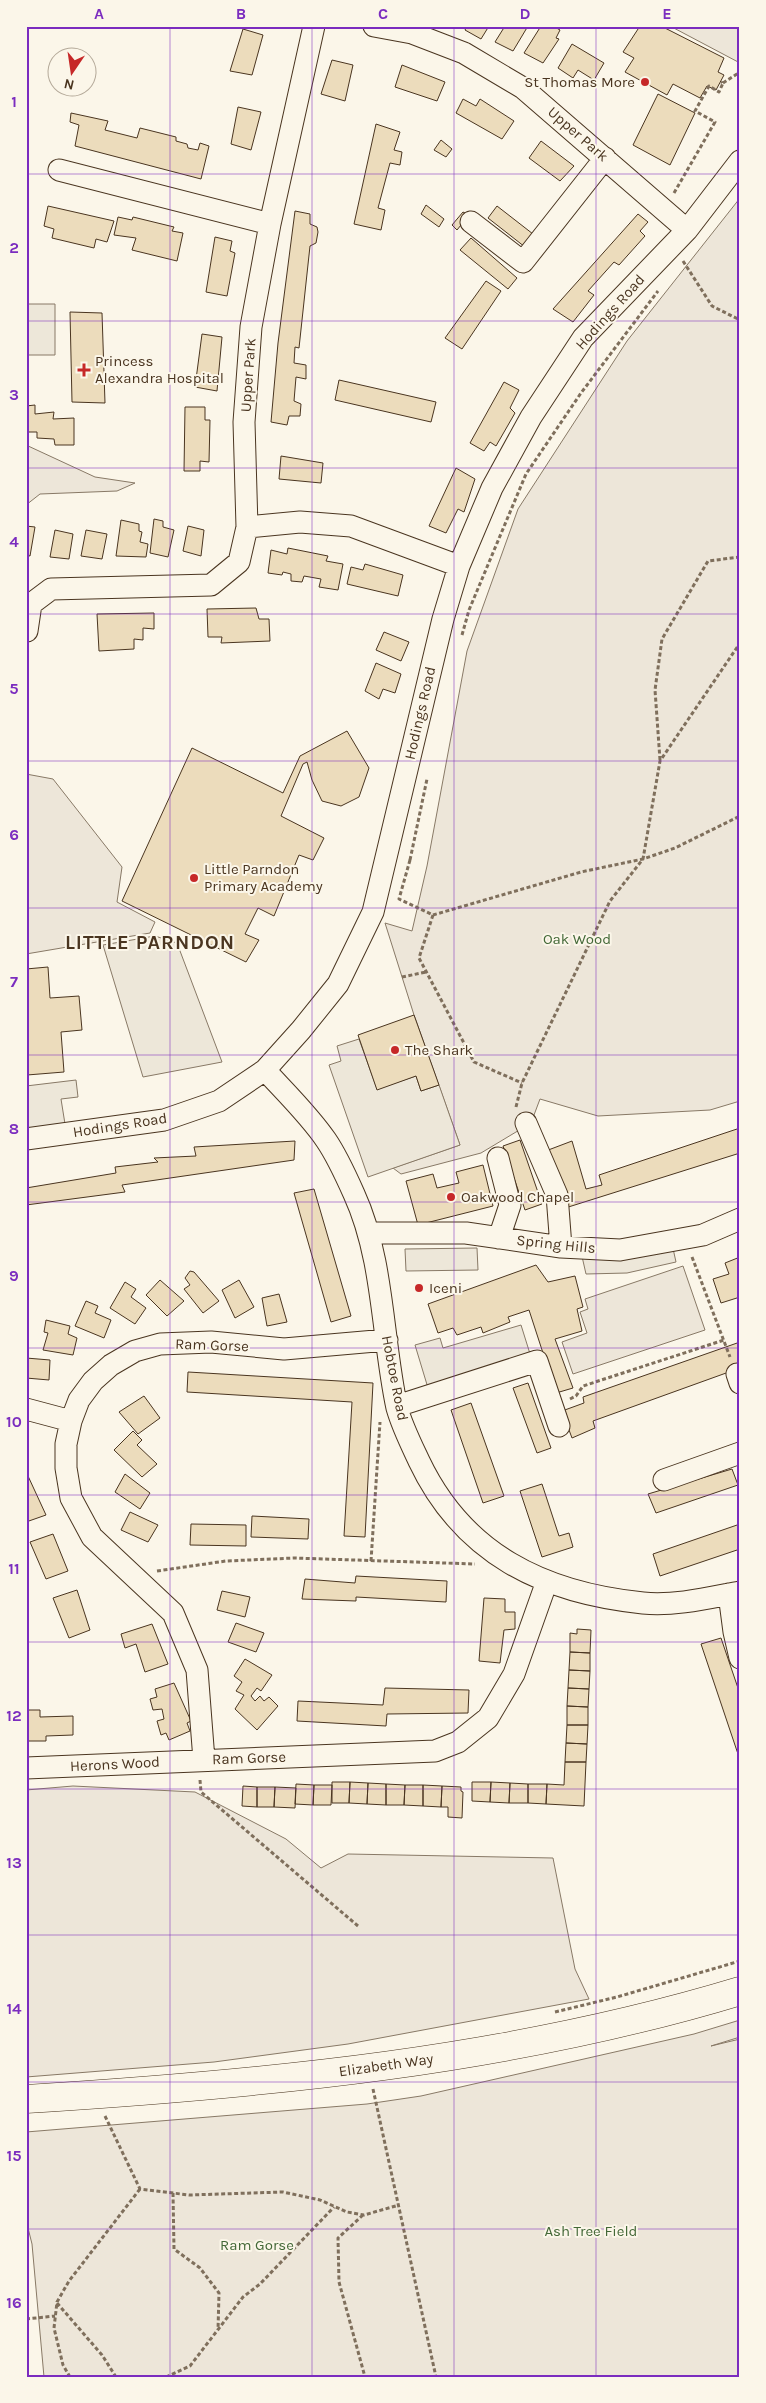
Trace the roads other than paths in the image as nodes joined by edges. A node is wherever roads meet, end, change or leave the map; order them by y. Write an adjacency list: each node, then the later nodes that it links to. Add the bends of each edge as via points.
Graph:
1 (314, 26): 7 (street, Upper Park)
2 (374, 26): 3 (street, Upper Park, via 412,33 464,53 524,88)
3 (605, 158): 6 (street, via 523,262); 8 (street, Upper Park)
4 (740, 161): 8 (street, Hodings Road)
5 (59, 170): 7 (street)
6 (471, 222)
7 (270, 224): 9 (street, Upper Park, via 251,328 248,365 244,422)
8 (687, 230): 10 (street, Hodings Road, via 583,338 509,456)
9 (247, 527): 10 (street, via 300,522 351,526); 11 (street, Upper Park, via 239,562 211,585 51,590 31,604)
10 (458, 566): 12 (street, Hodings Road, via 427,682 374,912 338,984)
11 (27, 631)
12 (265, 1070): 14 (street, Hodings Road, via 219,1101 164,1120); 17 (street, Hobtoe Road, via 326,1140 355,1194)
13 (526, 1123): 19 (street, via 557,1195)
14 (26, 1139)
15 (498, 1158): 18 (street, via 510,1205)
16 (740, 1219): 19 (street, Spring Hills, via 703,1235 620,1250)
17 (368, 1233): 18 (street, Spring Hills, via 466,1233); 20 (street, Hobtoe Road)
18 (499, 1238): 19 (street, Spring Hills)
19 (561, 1247)
20 (387, 1340): 22 (street, Hobtoe Road); 23 (street, Ram Gorse, via 284,1348 211,1342 160,1344 134,1351 93,1381 79,1400)
21 (26, 1409): 23 (street)
22 (398, 1410): 24 (street, via 537,1361); 27 (street, Hobtoe Road, via 424,1471 453,1516 473,1538 505,1561)
23 (71, 1421): 30 (street, Ram Gorse, via 66,1444 70,1498 92,1537 173,1613 197,1670)
24 (559, 1426)
25 (740, 1453): 26 (street)
26 (664, 1480)
27 (547, 1581): 28 (street, Hobtoe Road, via 572,1590 644,1603 684,1602); 30 (street, Ram Gorse, via 514,1674 488,1718 458,1742 436,1751)
28 (734, 1593): 29 (street, via 734,1632)
29 (740, 1658)
30 (201, 1760): 31 (street, Herons Wood)
31 (26, 1768)
32 (740, 1991): 33 (main road, Elizabeth Way, via 685,2007 522,2044 356,2070 193,2088)
33 (26, 2099)

